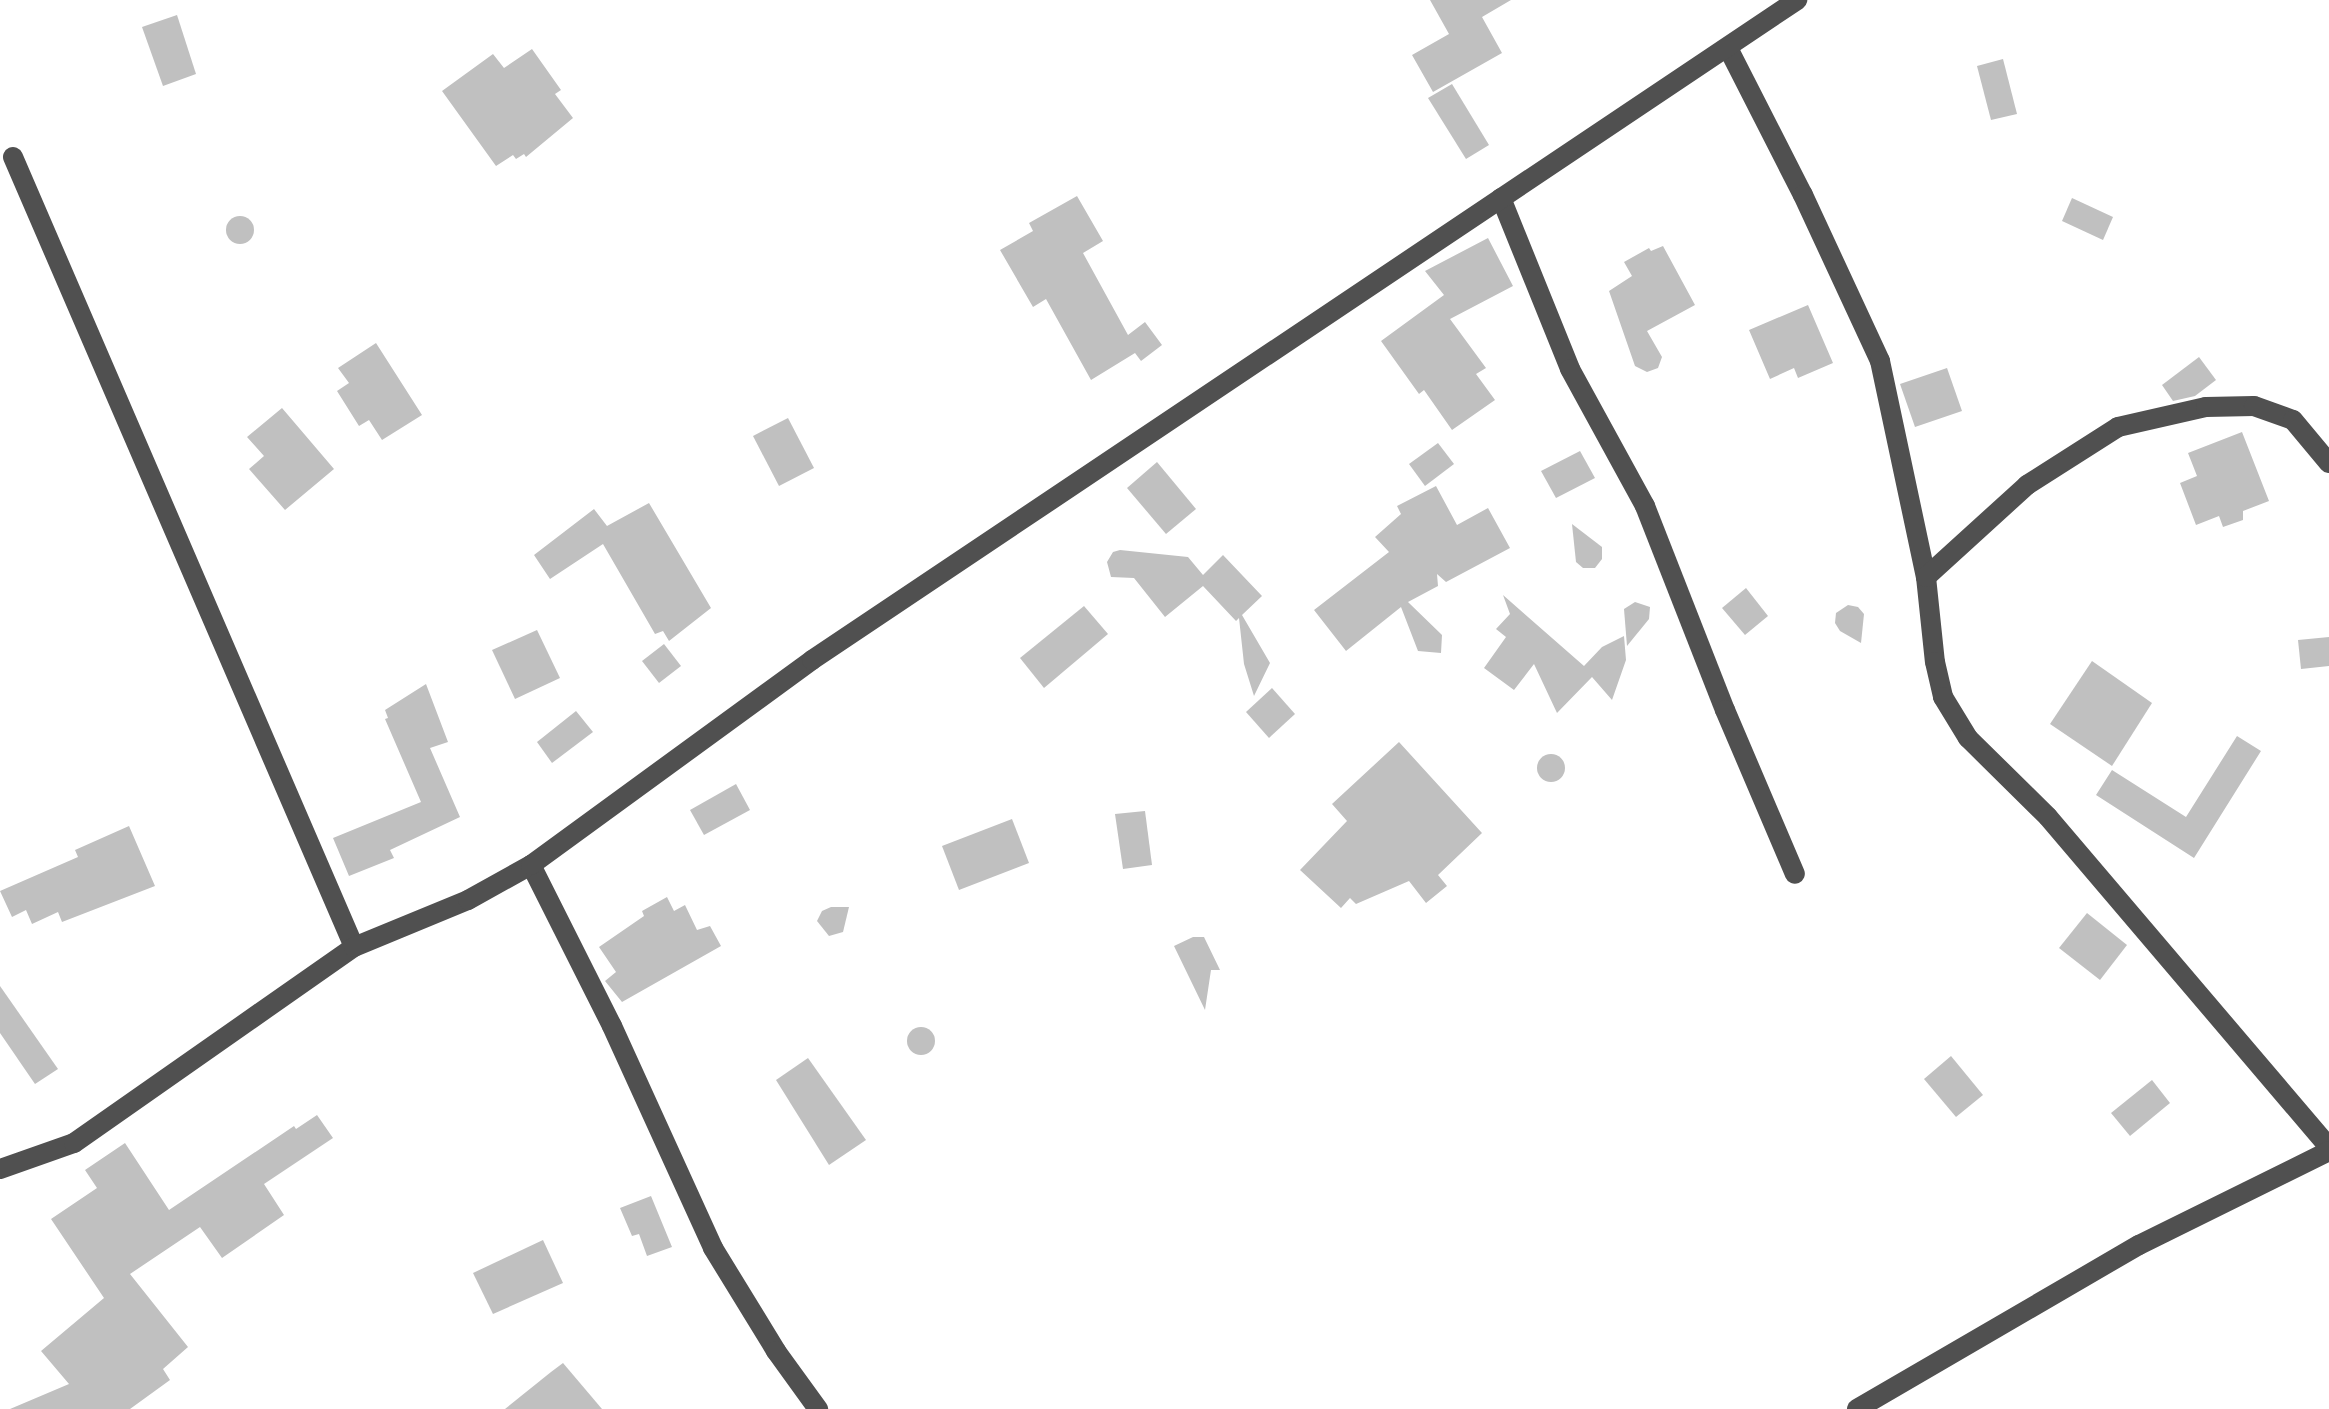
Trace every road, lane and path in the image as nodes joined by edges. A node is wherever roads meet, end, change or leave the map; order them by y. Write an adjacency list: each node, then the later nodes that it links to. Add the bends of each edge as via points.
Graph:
1 (1797, 0): 2 (street)
2 (1728, 48): 4 (street); 6 (street, via 1880,361)
3 (13, 157): 9 (street)
4 (1501, 198): 7 (street, via 812,660); 8 (street, via 1570,369 1645,506)
5 (2329, 463): 6 (street, via 2293,420 2254,406 2206,407 2118,427 2027,485)
6 (1926, 577): 10 (street, via 1943,697 1968,738 2048,817)
7 (531, 865): 9 (street, via 468,900); 12 (street, via 612,1026 713,1248)
8 (1795, 874)
9 (354, 947): 11 (street, via 74,1143)
10 (2329, 1149): 13 (street, via 2139,1245)
11 (0, 1169)
12 (818, 1409)
13 (1857, 1409)

